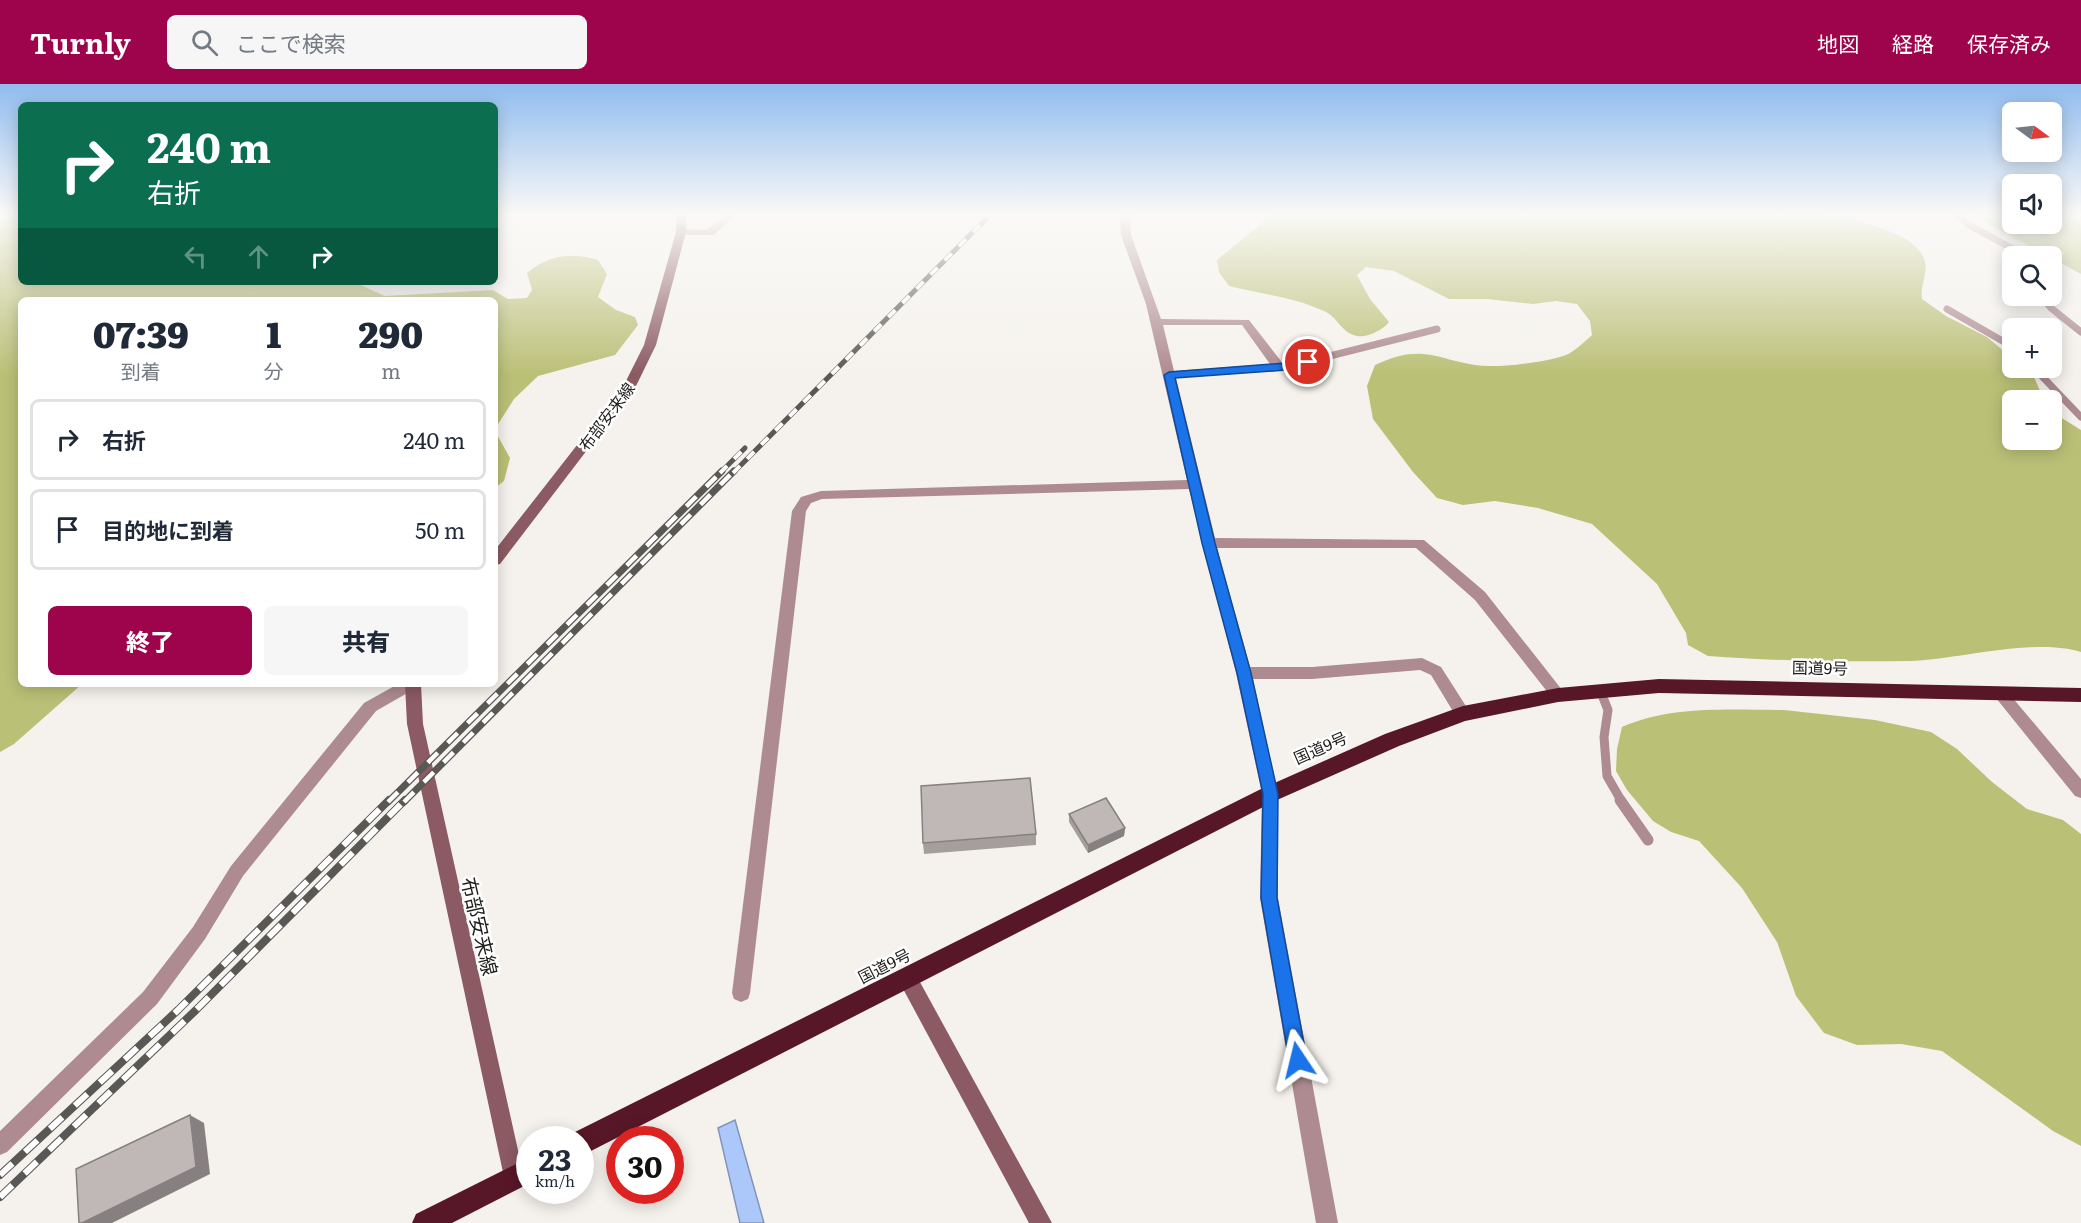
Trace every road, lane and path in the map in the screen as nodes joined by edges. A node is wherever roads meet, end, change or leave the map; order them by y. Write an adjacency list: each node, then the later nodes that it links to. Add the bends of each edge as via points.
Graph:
1 (671, 268): 15 (main road, 布部安来線, via 650,345 630,386)
2 (1138, 268): 10 (street, via 1152,304)
3 (2049, 306): 7 (lane)
4 (1947, 309): 8 (lane)
5 (1163, 322): 9 (street, via 1245,322)
6 (1437, 329): 9 (lane)
7 (2081, 332)
8 (2002, 341)
9 (1281, 367): 10 (street)
10 (1169, 375): 13 (street)
11 (2044, 378): 12 (lane)
12 (2081, 417)
13 (1195, 484): 14 (street); 28 (street, via 822,495 806,500 799,511)
14 (1209, 543): 16 (street); 21 (street, via 1419,543 1480,596)
15 (498, 556)
16 (1244, 673): 23 (street, via 1427,665 1436,670); 25 (street)
17 (407, 687): 30 (street, via 370,707 237,871 199,933 150,998)
18 (412, 687): 31 (main road, 布部安来線, via 415,724 427,781)
19 (1600, 690): 20 (highway, 国道9号, via 1727,687); 21 (highway, 国道9号); 26 (lane, via 1608,710 1604,737 1607,776)
20 (2001, 694): 22 (highway, 国道9号); 24 (street)
21 (1558, 695): 23 (highway, 国道9号)
22 (2081, 695)
23 (1462, 714): 25 (highway, 国道9号)
24 (2081, 791)
25 (1270, 794): 27 (highway, 国道9号); 35 (street, via 1269,898)
26 (1648, 840)
27 (908, 979): 29 (highway, 国道9号); 34 (main road)
28 (741, 993)
29 (594, 1136)
30 (0, 1145)
31 (516, 1148)
32 (516, 1176): 33 (highway)
33 (425, 1223)
34 (1041, 1223)
35 (1327, 1223)

